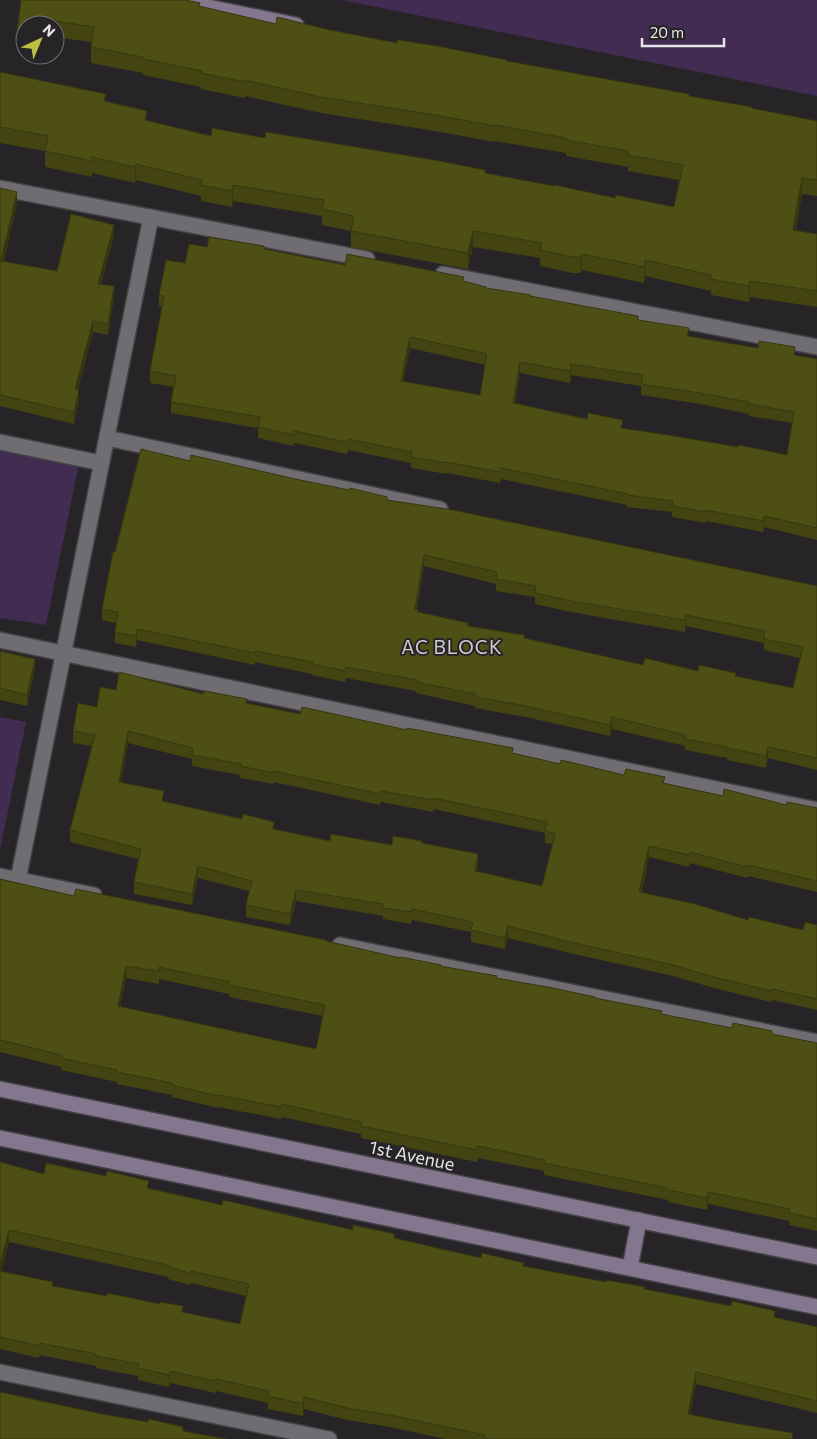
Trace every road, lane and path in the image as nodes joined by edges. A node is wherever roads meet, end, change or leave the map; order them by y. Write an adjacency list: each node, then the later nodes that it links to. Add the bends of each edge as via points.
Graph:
1 (173, 0): 2 (main road)
2 (310, 27)
3 (0, 188): 4 (street)
4 (151, 217): 5 (street); 8 (street)
5 (376, 261)
6 (425, 271): 7 (street)
7 (817, 347)
8 (106, 438): 10 (street); 11 (street)
9 (0, 442): 10 (street)
10 (101, 463): 13 (street)
11 (457, 513)
12 (0, 640): 13 (street)
13 (63, 653): 14 (street); 16 (street)
14 (817, 810)
15 (0, 876): 16 (street)
16 (18, 880): 17 (street)
17 (106, 898)
18 (330, 943): 19 (street)
19 (817, 1042)
20 (0, 1089): 22 (main road, 1st Avenue)
21 (0, 1138): 24 (main road)
22 (638, 1220): 23 (main road, 1st Avenue); 24 (main road)
23 (817, 1257)
24 (630, 1268): 25 (main road)
25 (817, 1306)
26 (0, 1372): 27 (street)
27 (329, 1439)

